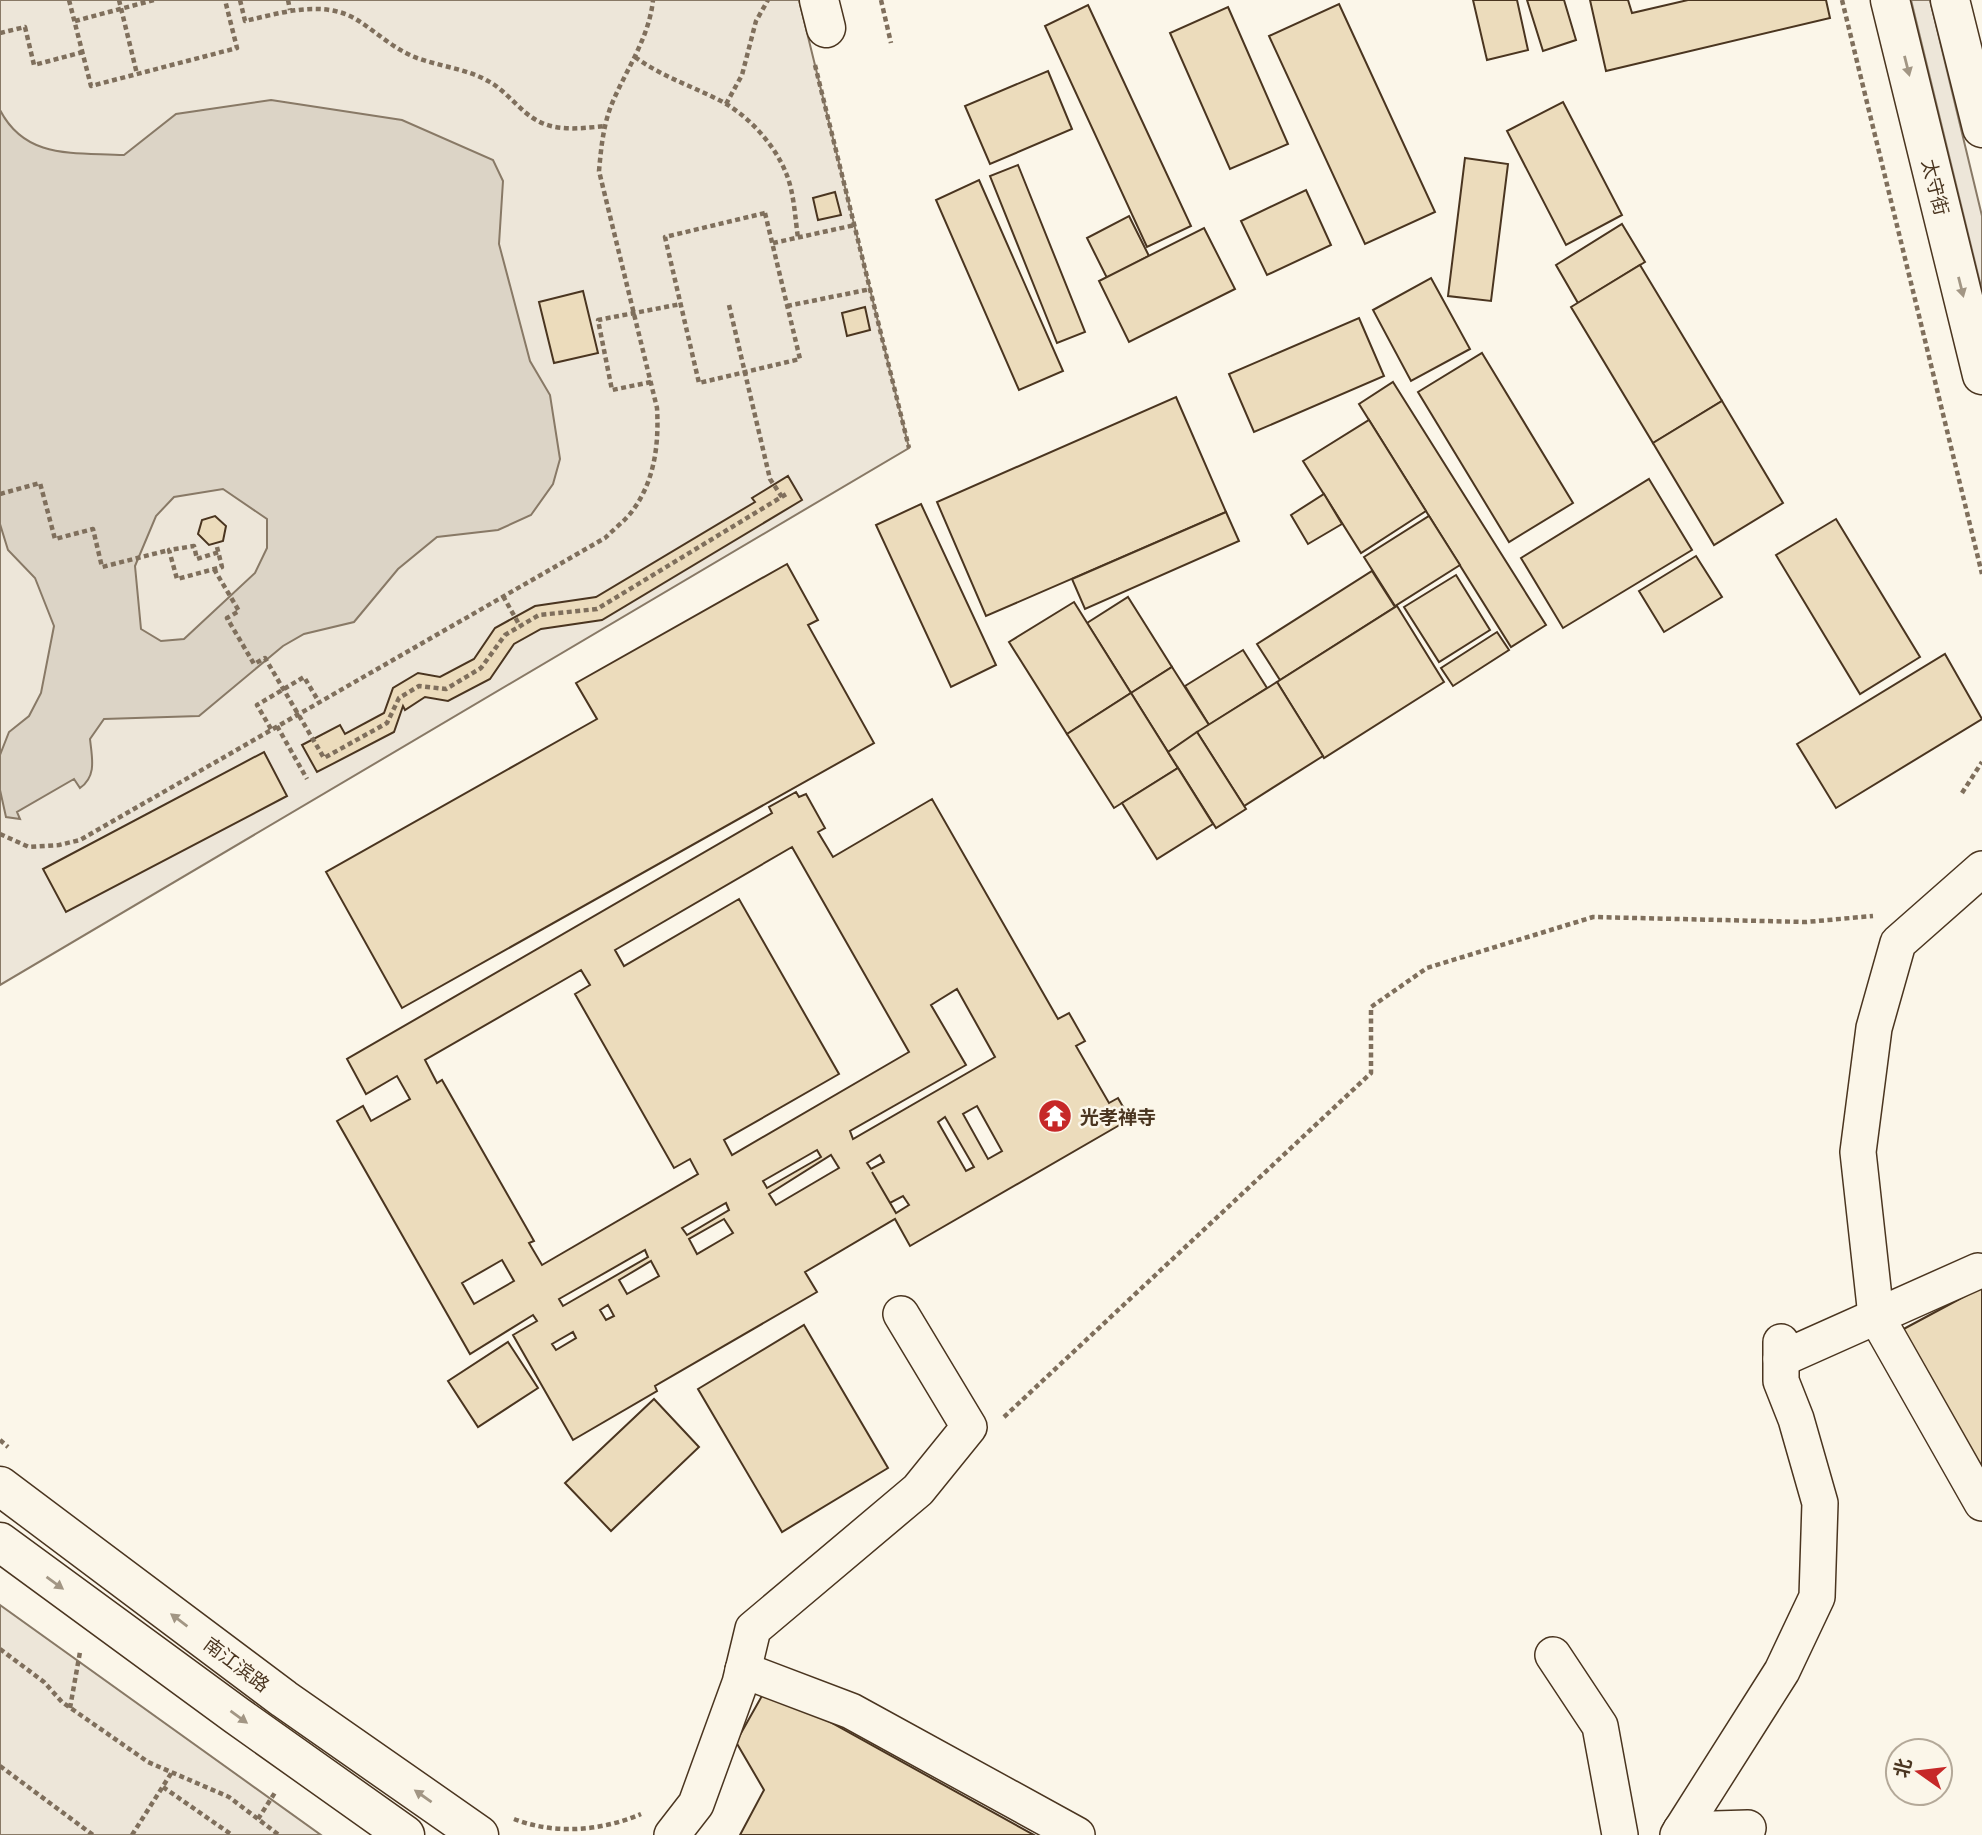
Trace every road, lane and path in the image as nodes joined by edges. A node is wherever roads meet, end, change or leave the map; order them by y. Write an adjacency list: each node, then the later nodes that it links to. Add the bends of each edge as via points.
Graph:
1 (69, 0): 15 (path)
2 (119, 0): 13 (path)
3 (153, 0): 13 (path)
4 (225, 0): 21 (path, via 237,48)
5 (240, 0): 14 (path, via 245,20)
6 (288, 0): 14 (path)
7 (653, 0): 20 (path, via 646,33)
8 (768, 0): 22 (path, via 756,21 742,75)
9 (881, 0): 18 (path)
10 (1842, 0): 42 (path)
11 (1891, 0): 34 (main road, 太守街, one-way to 34)
12 (1950, 0): 24 (main road)
13 (122, 8): 15 (path); 21 (path)
14 (290, 10): 23 (path, via 332,9 353,17 396,49 486,79 537,121 579,129)
15 (75, 21): 19 (path)
16 (829, 21): 25 (path)
17 (0, 33): 19 (path, via 25,27 34,65)
18 (891, 43)
19 (83, 52): 21 (path, via 91,86)
20 (634, 57): 22 (path, via 655,72); 23 (path)
21 (137, 74)
22 (726, 104): 26 (path, via 764,137 786,174)
23 (606, 126): 32 (path, via 599,171)
24 (1982, 128)
25 (855, 225): 26 (path); 28 (path)
26 (799, 237): 27 (path)
27 (773, 243): 29 (path, via 765,214 664,237); 31 (path)
28 (871, 289): 31 (path); 36 (path)
29 (681, 304): 32 (path); 33 (path, via 699,383)
30 (729, 305): 33 (path)
31 (787, 306): 33 (path, via 800,359)
32 (634, 313): 35 (path); 35 (path, via 598,320 612,390)
33 (745, 372): 39 (path, via 770,479)
34 (1982, 375)
35 (651, 382): 43 (path, via 659,439 651,476 633,510 605,538)
36 (909, 448)
37 (789, 493): 39 (path)
38 (0, 494): 40 (path, via 40,483 55,539 93,529 102,567)
39 (782, 497): 44 (path, via 597,609 539,615)
40 (169, 550): 41 (path, via 177,579); 41 (path, via 194,546 197,559 218,550 222,567)
41 (215, 569): 45 (path, via 239,611 227,618 254,664 265,658)
42 (1982, 574)
43 (503, 596): 44 (path); 46 (path)
44 (520, 626): 47 (path, via 505,635 481,668 446,689 419,686 399,698 387,723 324,758)
45 (284, 689): 46 (path, via 304,677); 47 (path); 49 (path, via 257,705)
46 (319, 702): 47 (path)
47 (299, 714): 48 (path)
48 (277, 726): 49 (path); 51 (path)
49 (271, 729): 53 (path, via 80,840 29,847)
50 (1982, 762): 52 (path)
51 (307, 779)
52 (1962, 793)
53 (0, 834)
54 (1982, 869): 55 (street)
55 (1933, 911): 58 (street, via 1898,943 1874,1028 1858,1152); 59 (path, via 1806,922 1592,917 1427,968 1371,1007 1371,1073)
56 (1978, 1271): 58 (street)
57 (901, 1314): 68 (street, via 969,1427 918,1490 753,1629)
58 (1876, 1316): 63 (street); 78 (street, via 1781,1350 1781,1381 1820,1503 1817,1597 1782,1671)
59 (996, 1425)
60 (0, 1440): 61 (path)
61 (10, 1448)
62 (0, 1486): 76 (main road, 南江滨路, one-way to 62, via 284,1699)
63 (1982, 1503)
64 (0, 1542): 83 (main road, one-way to 83)
65 (0, 1649): 69 (path)
66 (80, 1652): 69 (path)
67 (1553, 1655): 86 (street, via 1600,1726)
68 (743, 1670): 84 (street, via 696,1804); 85 (street, via 852,1711)
69 (70, 1708): 71 (path, via 148,1762)
70 (0, 1766): 79 (path)
71 (172, 1772): 72 (path); 75 (path, via 229,1797)
72 (163, 1787): 80 (path); 81 (path)
73 (276, 1791): 75 (path)
74 (646, 1811): 76 (path, via 616,1824 576,1831)
75 (258, 1819): 82 (path)
76 (493, 1825)
77 (1748, 1828): 78 (street)
78 (1679, 1833)
79 (93, 1835)
80 (132, 1835)
81 (232, 1835)
82 (279, 1835)
83 (405, 1835)
84 (672, 1835)
85 (1077, 1835)
86 (1620, 1835)

